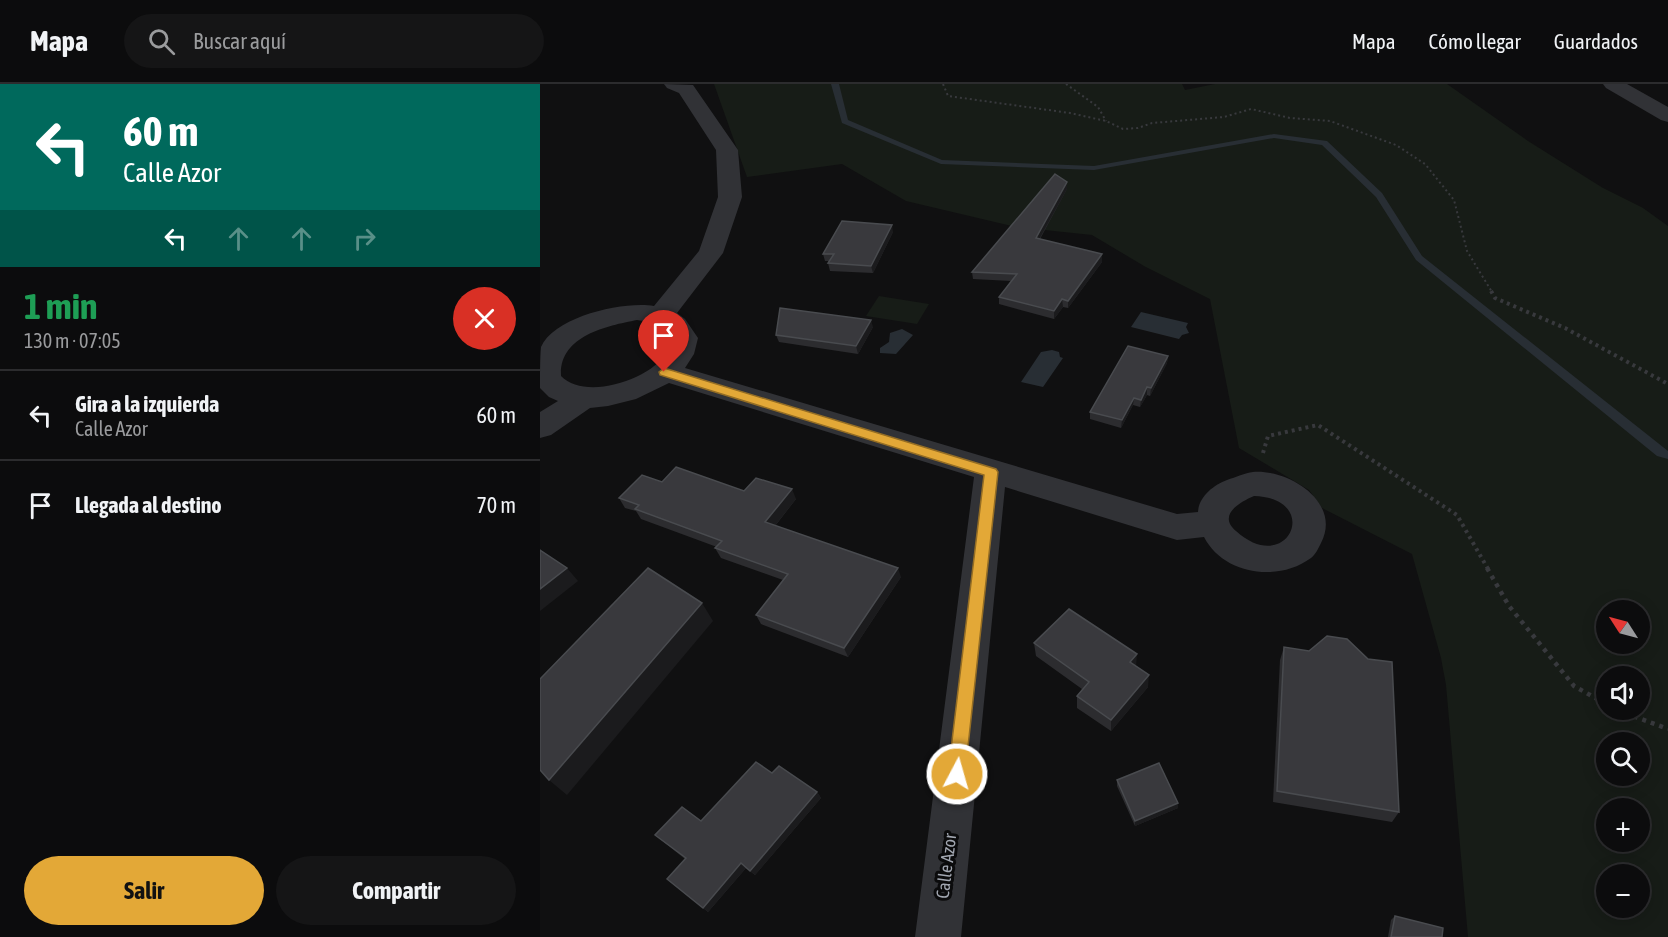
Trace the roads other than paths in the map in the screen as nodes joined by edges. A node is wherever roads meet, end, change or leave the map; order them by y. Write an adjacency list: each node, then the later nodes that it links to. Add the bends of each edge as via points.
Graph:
1 (674, 84): 6 (street, via 686,89 727,150 730,198 711,253)
2 (1613, 84): 5 (street)
3 (1640, 84): 4 (street)
4 (1668, 100)
5 (1668, 116)
6 (661, 315): 7 (street, via 637,312 608,316); 8 (street, via 677,324 684,338 680,355)
7 (549, 340): 9 (street, via 547,378 560,391)
8 (664, 372): 9 (street, via 632,389); 11 (street)
9 (585, 397): 10 (street)
10 (540, 427)
11 (991, 472): 12 (street, via 1177,527); 13 (street, Calle Azor)
12 (1212, 523): 12 (street, via 1213,508 1221,496 1235,487 1271,485 1302,503 1309,517 1310,532 1289,555 1270,559 1232,550)
13 (938, 937)

